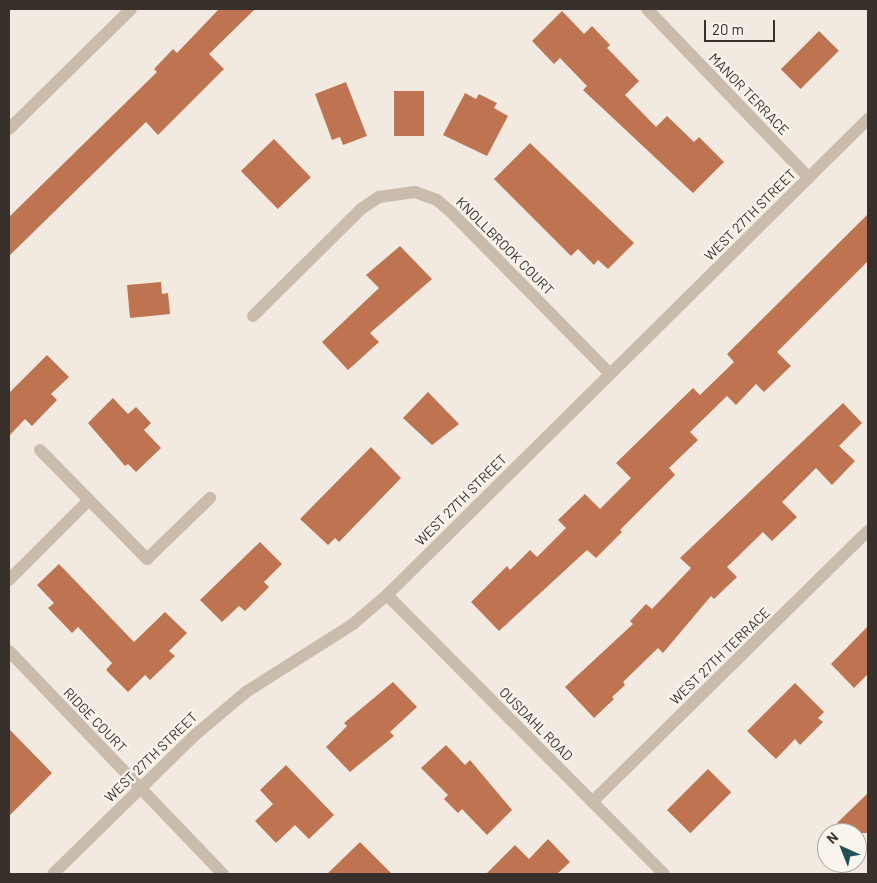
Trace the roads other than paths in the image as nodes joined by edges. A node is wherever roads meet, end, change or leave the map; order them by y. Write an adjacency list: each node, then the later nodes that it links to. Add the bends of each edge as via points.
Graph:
1 (131, 9): 4 (street)
2 (647, 9): 5 (street, MANOR TERRACE)
3 (868, 119): 5 (street, WEST 27TH STREET)
4 (9, 129)
5 (809, 178): 7 (street, WEST 27TH STREET)
6 (253, 316): 7 (street, KNOLLBROOK COURT, via 361,209 387,195 415,192 437,200 451,212)
7 (610, 374): 13 (street, WEST 27TH STREET)
8 (40, 450): 10 (street)
9 (210, 498): 10 (street, via 147,560)
10 (89, 500): 12 (street)
11 (868, 531): 16 (street, WEST 27TH TERRACE)
12 (9, 580)
13 (387, 595): 15 (street, WEST 27TH STREET, via 353,624 246,692); 16 (street, OUSDAHL ROAD)
14 (9, 651): 15 (street, RIDGE COURT)
15 (140, 788): 17 (street, WEST 27TH STREET); 18 (street, RIDGE COURT)
16 (592, 802): 19 (street, OUSDAHL ROAD)
17 (53, 874)
18 (223, 874)
19 (664, 874)

